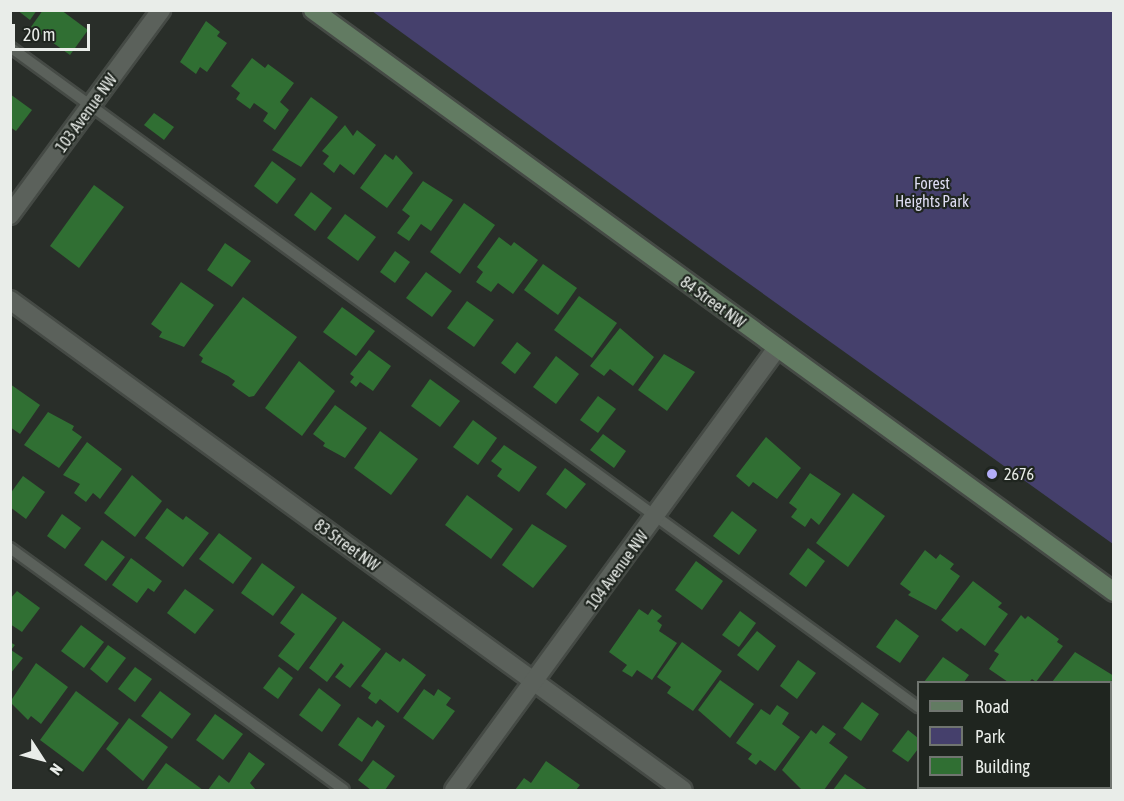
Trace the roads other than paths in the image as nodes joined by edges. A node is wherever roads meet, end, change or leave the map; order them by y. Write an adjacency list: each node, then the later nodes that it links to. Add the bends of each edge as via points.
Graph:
1 (161, 10): 4 (street, 103 Avenue NW)
2 (313, 10): 7 (main road, 84 Street NW)
3 (10, 47): 4 (lane)
4 (91, 105): 5 (street, 103 Avenue NW); 8 (lane)
5 (10, 215)
6 (10, 300): 11 (street, 83 Street NW)
7 (777, 348): 8 (street, 104 Avenue NW); 10 (main road, 84 Street NW)
8 (657, 515): 11 (street, 104 Avenue NW); 12 (lane)
9 (10, 548): 13 (lane)
10 (1113, 592)
11 (535, 682): 14 (street, 104 Avenue NW); 15 (street, 83 Street NW)
12 (917, 706)
13 (344, 790)
14 (454, 790)
15 (683, 790)

